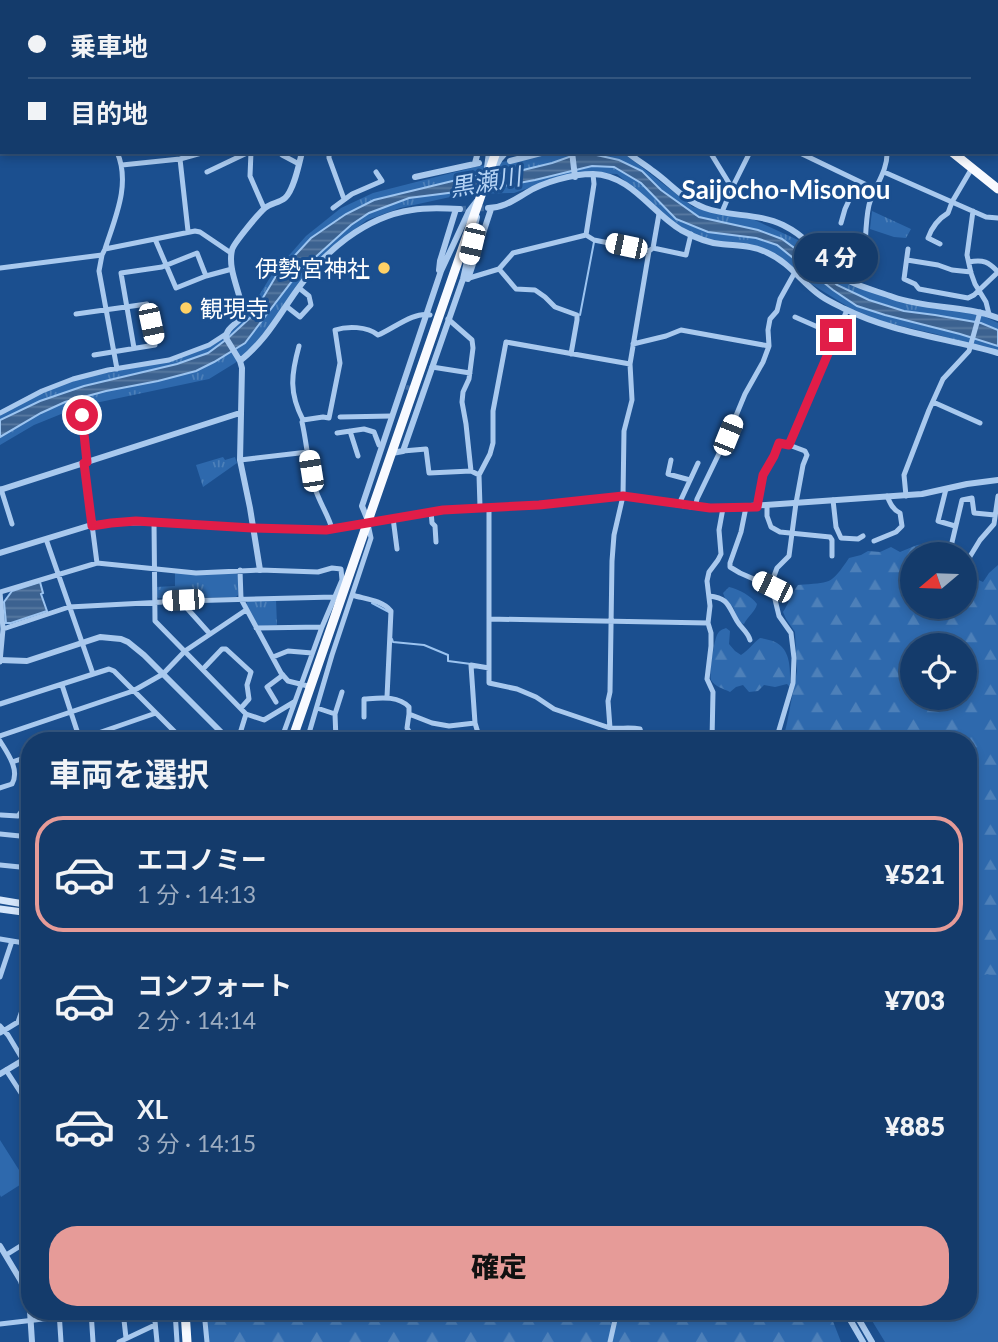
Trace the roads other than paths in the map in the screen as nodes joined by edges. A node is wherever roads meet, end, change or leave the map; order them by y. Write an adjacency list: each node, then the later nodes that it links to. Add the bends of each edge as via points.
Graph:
1 (118, 154): 23 (street)
2 (198, 154): 21 (street)
3 (246, 154): 26 (street)
4 (250, 154): 39 (street, via 250,176)
5 (283, 154): 22 (street)
6 (302, 154): 22 (street)
7 (329, 154): 36 (street)
8 (478, 154): 31 (street, via 477,163)
9 (489, 154): 25 (street)
10 (495, 154): 25 (highway)
11 (504, 154): 25 (street)
12 (535, 154): 20 (street)
13 (572, 154): 29 (street)
14 (629, 154): 42 (street, via 691,201)
15 (711, 154): 33 (street)
16 (749, 154): 33 (street)
17 (888, 154): 28 (street)
18 (954, 154): 24 (highway)
19 (809, 155): 32 (street)
20 (513, 158)
21 (180, 159): 23 (street); 46 (street)
22 (299, 164): 39 (street, via 287,195)
23 (122, 165): 53 (street, via 119,205)
24 (972, 168): 35 (highway); 38 (street)
25 (490, 170): 37 (highway)
26 (207, 172)
27 (376, 172): 36 (street, via 382,181)
28 (884, 172): 34 (street); 38 (street)
29 (575, 174): 30 (street); 66 (street, via 489,208)
30 (593, 174): 43 (street, via 626,184); 48 (street)
31 (415, 177)
32 (858, 181): 34 (street); 45 (street)
33 (732, 188): 42 (street)
34 (875, 189): 67 (street, via 864,261)
35 (998, 189)
36 (344, 199): 40 (street)
37 (479, 201): 61 (street, via 469,211); 66 (street); 111 (highway)
38 (952, 202): 41 (street); 50 (street, via 928,238)
39 (264, 208): 54 (street)
40 (333, 208)
41 (973, 211): 44 (street); 56 (street)
42 (722, 212): 67 (street, via 786,227 807,241 833,272)
43 (659, 215): 47 (street); 51 (street)
44 (998, 218)
45 (841, 223)
46 (188, 231): 49 (street); 54 (street, via 200,232)
47 (691, 234): 51 (street, via 686,255); 62 (street, via 766,252)
48 (586, 236): 51 (street); 60 (street, via 513,253)
49 (155, 239): 53 (street); 57 (street)
50 (940, 244)
51 (651, 249): 83 (street)
52 (908, 249): 55 (street)
53 (104, 252): 58 (street); 72 (street, via 99,271)
54 (232, 253): 59 (street)
55 (906, 260): 63 (street); 69 (street, via 904,279 919,289 968,298)
56 (969, 262): 63 (street); 64 (street, via 984,261)
57 (166, 265): 65 (street, via 176,288); 65 (street, via 197,253); 71 (street, via 121,274)
58 (0, 268)
59 (233, 269): 65 (street); 82 (street, via 243,315)
60 (499, 269): 66 (street); 90 (street, via 516,289 535,290 555,307 577,315)
61 (441, 271): 68 (street, via 440,261 458,209 412,210 363,228 336,246); 76 (street)
62 (795, 272): 73 (street, via 821,296); 86 (street, via 770,319)
63 (971, 272): 69 (street)
64 (998, 272): 69 (street)
65 (206, 276)
66 (465, 279): 80 (street)
67 (852, 282): 74 (street, via 916,303)
68 (299, 288): 70 (street); 70 (street, via 309,296 311,305 300,317)
69 (980, 290): 77 (street)
70 (286, 306): 92 (street, via 262,340)
71 (127, 307): 72 (street); 87 (street); 87 (street, via 146,303 155,345)
72 (107, 310): 75 (street); 88 (street)
73 (847, 310): 81 (street); 84 (street, via 924,336)
74 (980, 313): 77 (street); 84 (street)
75 (76, 314)
76 (429, 314): 101 (street); 103 (street, via 378,335 368,329 337,329 340,363 329,418)
77 (989, 314): 79 (street)
78 (795, 317): 81 (street)
79 (998, 318)
80 (446, 320): 94 (street); 96 (street, via 472,340)
81 (836, 335): 108 (street)
82 (226, 336): 92 (street); 95 (street, via 169,360)
83 (633, 344): 86 (street, via 681,330); 93 (street)
84 (971, 345): 89 (street); 97 (street, via 943,379)
85 (299, 346): 103 (street, via 291,383)
86 (769, 346): 133 (street)
87 (134, 348): 88 (street)
88 (114, 352): 91 (street); 95 (street)
89 (998, 353)
90 (571, 354): 93 (street); 118 (street, via 506,342 493,411 493,443)
91 (94, 355)
92 (240, 360): 100 (street)
93 (630, 364): 123 (street, via 632,400 624,431)
94 (432, 368): 96 (street); 109 (street)
95 (117, 369): 99 (street, via 73,379)
96 (470, 373): 117 (street, via 462,402)
97 (933, 402): 104 (street); 125 (street, via 904,475)
98 (81, 412): 115 (street)
99 (0, 413)
100 (240, 413): 113 (street); 115 (street)
101 (391, 416): 102 (street); 142 (street, via 362,506)
102 (340, 417)
103 (303, 420): 110 (street)
104 (980, 422)
105 (350, 431): 106 (street); 107 (street, via 374,432); 112 (street)
106 (337, 433)
107 (379, 445)
108 (789, 445): 128 (street, via 807,453); 135 (street, via 779,443 763,475)
109 (403, 451): 111 (street); 117 (street, via 426,449 429,473)
110 (308, 452): 113 (street); 146 (street, via 313,484)
111 (392, 453): 142 (highway)
112 (358, 456)
113 (240, 460): 145 (street)
114 (671, 460): 119 (street, via 668,474)
115 (85, 463): 122 (street); 143 (street)
116 (698, 464): 119 (street)
117 (471, 471): 118 (street)
118 (480, 475): 131 (street)
119 (690, 480): 129 (street)
120 (998, 480): 121 (street)
121 (946, 489): 125 (street); 144 (street, via 938,521)
122 (1, 490): 141 (street)
123 (623, 496): 129 (street); 132 (street); 175 (street, via 614,535)
124 (887, 496): 125 (street); 127 (street); 150 (street, via 900,513 902,526)
125 (906, 496)
126 (998, 496): 138 (street)
127 (833, 500): 128 (street); 148 (street, via 841,538)
128 (796, 503): 130 (street); 147 (street)
129 (679, 504): 133 (street)
130 (767, 506): 135 (street); 147 (street, via 771,527)
131 (480, 507): 132 (street); 137 (street)
132 (489, 507): 174 (street)
133 (695, 507): 136 (street)
134 (746, 507): 135 (street); 136 (street); 164 (street, via 730,567)
135 (757, 507)
136 (723, 508): 167 (street, via 720,554 707,581)
137 (431, 511): 139 (street); 151 (street)
138 (995, 515): 144 (street, via 974,513 972,498 962,500); 153 (street, via 994,524)
139 (393, 517): 142 (street); 154 (street)
140 (154, 522): 143 (street); 145 (street); 159 (street)
141 (12, 523)
142 (368, 524): 146 (street); 158 (highway); 166 (street, via 371,538)
143 (92, 526): 149 (street); 157 (street)
144 (955, 526): 152 (street)
145 (252, 528): 146 (street); 161 (street)
146 (332, 529)
147 (792, 534): 156 (street, via 830,537); 164 (street, via 789,556 778,568)
148 (863, 536)
149 (46, 539): 155 (street); 162 (street)
150 (874, 541)
151 (436, 542)
152 (952, 542)
153 (977, 546)
154 (397, 549)
155 (0, 553)
156 (832, 556)
157 (97, 563): 159 (street); 162 (street)
158 (352, 567): 163 (street); 217 (highway)
159 (154, 569): 160 (street, via 196,573); 171 (street)
160 (240, 570): 161 (street); 169 (street)
161 (260, 570): 163 (street, via 341,569)
162 (59, 575): 165 (street); 172 (street)
163 (342, 580): 168 (street)
164 (772, 587): 224 (street, via 779,616 791,633 794,658 793,683)
165 (0, 592): 179 (street)
166 (352, 595): 197 (street, via 391,611); 202 (street)
167 (709, 596): 176 (street); 181 (street, via 724,600)
168 (334, 597): 169 (street); 177 (street)
169 (241, 599): 170 (street); 173 (street)
170 (183, 600): 171 (street); 180 (street)
171 (155, 602): 172 (street); 183 (street, via 155,621)
172 (69, 607): 179 (street); 182 (street)
173 (246, 610): 178 (street); 180 (street)
174 (489, 619): 175 (street); 187 (street)
175 (611, 621): 176 (street); 210 (street)
176 (708, 623): 223 (street)
177 (322, 626): 178 (street); 184 (street)
178 (256, 628): 185 (street)
179 (3, 629): 186 (street)
180 (210, 634): 183 (street)
181 (750, 640)
182 (82, 642): 186 (street, via 27,661); 189 (street); 190 (street, via 100,637 121,639)
183 (185, 651): 188 (street); 190 (street)
184 (312, 653): 185 (street); 193 (street)
185 (273, 657): 191 (street)
186 (0, 661)
187 (489, 668): 209 (street, via 471,665); 210 (street, via 491,684 517,689 554,709)
188 (203, 669): 201 (street); 201 (street, via 226,649 251,672 249,699)
189 (93, 674): 192 (street); 195 (street, via 114,671)
190 (163, 674): 195 (street); 214 (street)
191 (284, 676): 193 (street); 198 (street, via 267,687)
192 (62, 684): 200 (street); 203 (street)
193 (300, 684): 194 (street); 199 (street)
194 (308, 686)
195 (133, 691): 203 (street); 204 (street)
196 (342, 692): 206 (street)
197 (387, 697): 207 (street, via 406,703); 208 (street, via 364,699)
198 (276, 702)
199 (294, 702): 205 (street, via 264,720); 216 (street)
200 (0, 704)
201 (242, 708): 205 (street)
202 (317, 708): 206 (street); 218 (street)
203 (71, 712): 211 (street); 225 (street)
204 (156, 713): 212 (street); 213 (street)
205 (246, 714): 215 (street)
206 (335, 714): 219 (street)
207 (409, 714): 209 (street, via 449,726); 220 (street)
208 (364, 717)
209 (475, 723): 221 (street)
210 (610, 728): 222 (street, via 632,727)
211 (77, 732)
212 (102, 732)
213 (175, 732)
214 (221, 732)
215 (240, 732)
216 (284, 732)
217 (296, 732)
218 (310, 732)
219 (336, 732)
220 (409, 732)
221 (478, 732)
222 (641, 732)
223 (712, 732)
224 (779, 732)
225 (0, 739): 227 (street)
226 (21, 759): 227 (street)
227 (12, 762): 228 (street, via 15,781)
228 (0, 788)
229 (21, 813): 230 (street)
230 (1, 815)
231 (0, 834): 232 (street)
232 (21, 836)
233 (0, 864): 234 (street)
234 (21, 867)
235 (0, 900): 236 (main road)
236 (21, 904)
237 (0, 909): 238 (main road)
238 (21, 912)
239 (0, 939): 240 (street)
240 (12, 941): 241 (street); 242 (street)
241 (21, 942)
242 (0, 977)
243 (21, 1014): 244 (street, via 18,1023)
244 (2, 1030): 245 (street)
245 (21, 1051)
246 (21, 1062): 247 (street)
247 (3, 1072): 248 (street)
248 (21, 1095)
249 (0, 1246): 251 (street)
250 (21, 1246): 251 (street)
251 (6, 1255): 252 (street)
252 (21, 1281)
253 (32, 1320): 264 (street); 267 (street)
254 (60, 1320): 268 (street)
255 (92, 1320): 269 (street)
256 (124, 1320): 266 (street)
257 (155, 1320): 265 (street)
258 (176, 1320): 272 (street)
259 (185, 1320): 273 (highway)
260 (205, 1320): 274 (street)
261 (615, 1320): 275 (street)
262 (850, 1320): 276 (street)
263 (859, 1320): 277 (street)
264 (0, 1324)
265 (155, 1325): 266 (street); 271 (street)
266 (125, 1338): 270 (street)
267 (32, 1342)
268 (61, 1342)
269 (93, 1342)
270 (119, 1342)
271 (157, 1342)
272 (177, 1342)
273 (187, 1342)
274 (207, 1342)
275 (610, 1342)
276 (863, 1342)
277 (872, 1342)

